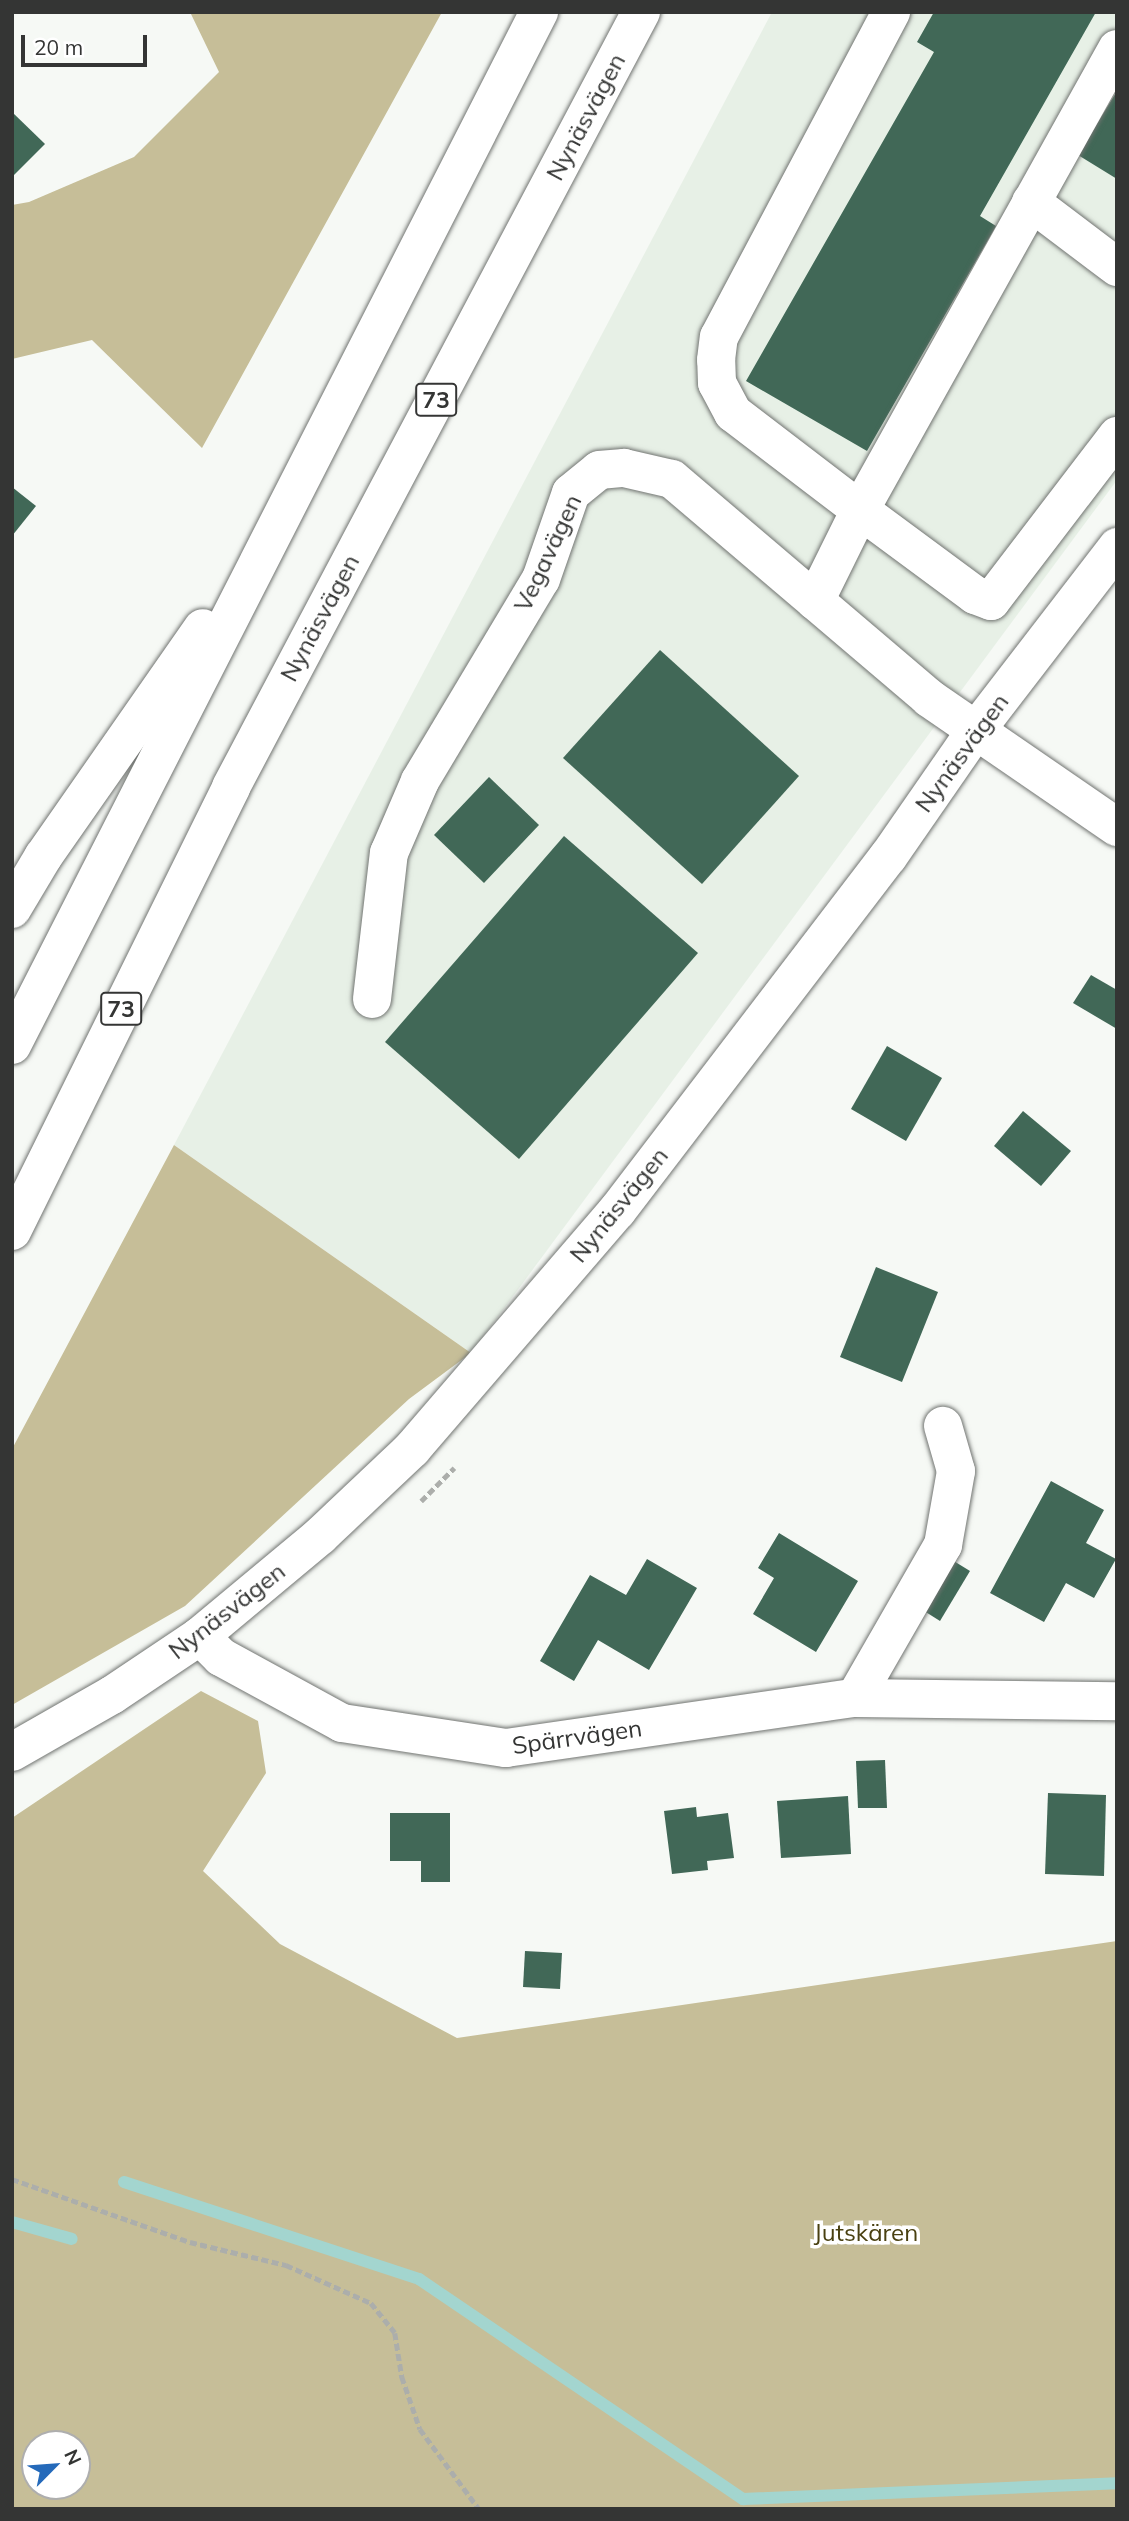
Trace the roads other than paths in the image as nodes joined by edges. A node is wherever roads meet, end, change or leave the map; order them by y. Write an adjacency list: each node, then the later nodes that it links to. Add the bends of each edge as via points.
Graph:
1 (539, 12): 9 (main road)
2 (641, 12): 17 (main road, Nynäsvägen / 73, via 231,787)
3 (891, 12): 8 (main road, via 719,337 716,360 717,383 733,413)
4 (1117, 49): 5 (main road)
5 (1031, 202): 6 (main road); 8 (main road)
6 (1117, 267)
7 (1117, 436): 8 (main road, via 990,601 975,595)
8 (860, 510): 11 (main road)
9 (285, 512): 14 (main road, via 43,857); 16 (main road)
10 (1117, 547): 12 (main road, Nynäsvägen)
11 (815, 601): 12 (main road, Vegavägen); 15 (main road, Vegavägen, via 672,480 624,468 599,470 571,493 541,579 420,781 389,853)
12 (974, 733): 13 (main road, Vegavägen); 19 (main road, Nynäsvägen, via 880,868 617,1211 412,1449 320,1536)
13 (1117, 827)
14 (12, 909)
15 (372, 999)
16 (12, 1045)
17 (12, 1231)
18 (943, 1426): 20 (main road, via 956,1471 943,1545)
19 (200, 1636): 20 (main road, Spärrvägen, via 221,1657 342,1723 506,1748); 22 (main road, Nynäsvägen, via 112,1695)
20 (855, 1698): 21 (main road, Spärrvägen)
21 (1117, 1701)
22 (12, 1752)

